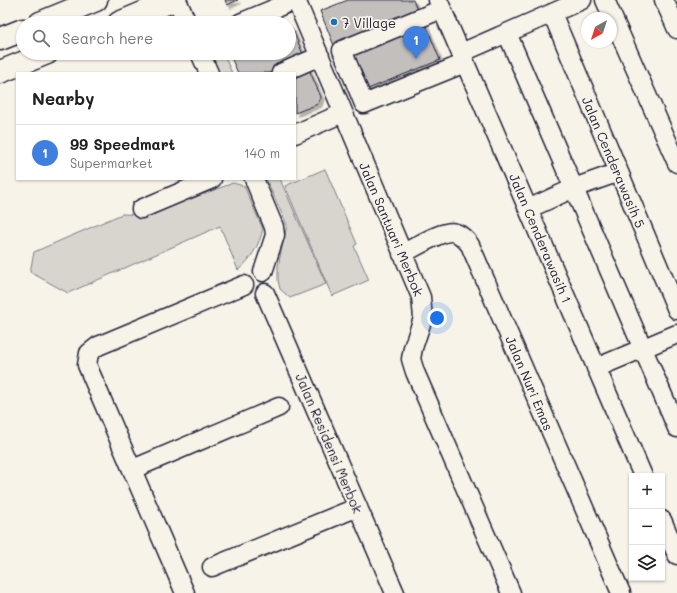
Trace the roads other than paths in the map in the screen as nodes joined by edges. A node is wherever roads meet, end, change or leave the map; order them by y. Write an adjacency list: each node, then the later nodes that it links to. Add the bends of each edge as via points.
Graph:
1 (96, 0): 9 (highway)
2 (176, 0): 10 (highway); 11 (street)
3 (295, 0): 12 (street); 17 (street, Jalan Santuari Merbok)
4 (582, 0): 8 (street)
5 (605, 0): 26 (street)
6 (664, 0): 13 (street)
7 (440, 5): 18 (street, Jalan Cenderawasih 1); 18 (street, via 342,50 364,104)
8 (552, 13): 15 (street); 27 (street, Jalan Cenderawasih 5)
9 (57, 16)
10 (136, 16)
11 (184, 16)
12 (257, 16)
13 (677, 29)
14 (16, 33): 16 (highway)
15 (507, 33): 18 (street); 30 (street)
16 (0, 40)
17 (320, 56): 23 (street); 24 (street, Jalan Santuari Merbok)
18 (463, 58): 32 (street, Jalan Cenderawasih 1)
19 (30, 60): 21 (highway)
20 (203, 60): 22 (street)
21 (0, 72)
22 (209, 72)
23 (283, 72)
24 (343, 113): 25 (street); 33 (street, Jalan Santuari Merbok)
25 (296, 134)
26 (677, 164)
27 (619, 172): 30 (street); 35 (street, Jalan Cenderawasih 5)
28 (210, 180): 31 (street)
29 (254, 180): 34 (street, via 274,226 275,235)
30 (574, 188): 32 (street); 40 (street)
31 (141, 209)
32 (528, 209): 41 (street, Jalan Cenderawasih 1)
33 (402, 254): 52 (street, Jalan Santuari Merbok, via 421,298 423,309 423,318 411,360 414,372); 53 (street, Jalan Nuri Emas, via 445,232 455,232 463,236 470,245)
34 (263, 272): 36 (street, via 255,270 248,274); 37 (street, via 267,274 270,282)
35 (672, 281): 38 (street, Jalan Cenderawasih 5)
36 (244, 285): 37 (street, via 251,294 258,296); 44 (street, via 98,346 89,354 87,365)
37 (265, 293): 46 (street, Jalan Residensi Merbok)
38 (677, 310)
39 (677, 334): 40 (street)
40 (642, 348): 41 (street); 43 (street)
41 (596, 368): 45 (street, Jalan Cenderawasih 1)
42 (279, 407): 44 (street)
43 (677, 428)
44 (133, 469): 50 (street)
45 (642, 473)
46 (358, 507): 49 (street); 51 (street, Jalan Residensi Merbok)
47 (665, 527): 48 (street)
48 (677, 555)
49 (212, 567)
50 (186, 593)
51 (395, 593)
52 (512, 593)
53 (621, 593)

